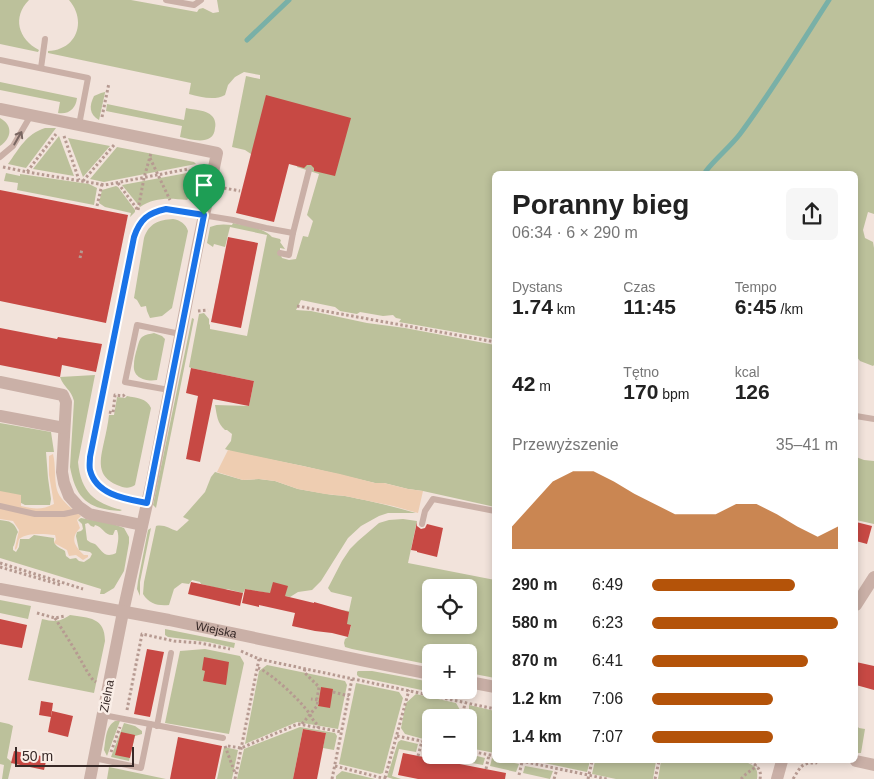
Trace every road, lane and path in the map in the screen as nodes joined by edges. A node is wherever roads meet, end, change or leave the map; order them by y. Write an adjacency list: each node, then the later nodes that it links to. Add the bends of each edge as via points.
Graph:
1 (166, 0): 2 (lane, via 194,5)
2 (201, 0)
3 (45, 39): 5 (lane)
4 (0, 60): 5 (lane)
5 (40, 68): 9 (lane, via 88,78)
6 (110, 83): 10 (path)
7 (0, 109): 8 (street)
8 (31, 115): 9 (street); 14 (lane, one-way to 8, via 13,146)
9 (75, 129): 10 (street); 22 (path, via 62,132)
10 (99, 129): 22 (path, via 97,139 116,143); 29 (street, Zielna, via 217,153)
11 (58, 131): 19 (path)
12 (144, 149): 15 (path)
13 (152, 150): 15 (path)
14 (0, 157)
15 (149, 157): 20 (path); 21 (path)
16 (0, 167): 19 (path)
17 (309, 170): 30 (lane)
18 (204, 171): 20 (path, via 201,182 188,170)
19 (26, 172): 22 (path)
20 (159, 176): 21 (path); 25 (path, via 169,200)
21 (144, 178): 23 (path); 28 (path)
22 (81, 181): 24 (path)
23 (118, 183): 24 (path); 28 (path)
24 (102, 184): 26 (path)
25 (177, 201)
26 (97, 206)
27 (145, 206): 28 (path)
28 (138, 210)
29 (204, 215): 30 (lane); 35 (street, Zielna); 45 (lane, via 166,209 154,212 138,227 90,457 90,470 104,490)
30 (293, 233): 32 (lane, via 289,255)
31 (82, 249): 33 (path)
32 (280, 253)
33 (80, 258)
34 (298, 306): 36 (path)
35 (180, 334): 38 (street, Zielna); 38 (lane, via 137,325 125,382)
36 (492, 341)
37 (0, 382): 44 (street, via 63,395 66,402)
38 (169, 390): 45 (street, Zielna)
39 (114, 402): 40 (path, via 113,412)
40 (107, 412)
41 (0, 416): 44 (street)
42 (858, 416): 43 (lane)
43 (874, 419)
44 (64, 428): 47 (street, via 64,484 69,496)
45 (147, 503): 49 (street, Zielna)
46 (0, 506): 47 (lane, via 35,514)
47 (83, 510): 49 (street, via 89,514)
48 (492, 510): 50 (lane, via 433,499)
49 (142, 524): 57 (street, Zielna)
50 (422, 524)
51 (0, 565): 54 (path)
52 (874, 577): 55 (street)
53 (0, 589): 57 (street, Wiejska)
54 (88, 591)
55 (858, 598)
56 (70, 612): 59 (path)
57 (124, 612): 64 (street, Wiejska); 77 (street, Zielna)
58 (37, 613): 59 (path)
59 (55, 618): 66 (path, via 88,673)
60 (171, 653): 82 (lane)
61 (259, 659): 62 (path); 63 (path); 79 (path, via 243,651 142,634)
62 (257, 668): 78 (path, via 283,687); 88 (path)
63 (304, 669): 65 (path); 73 (path, via 319,687)
64 (422, 672)
65 (352, 678): 69 (path); 71 (path)
66 (99, 683)
67 (477, 684): 68 (street)
68 (492, 686)
69 (409, 690): 74 (path); 85 (path)
70 (333, 692): 71 (path)
71 (349, 696): 84 (path)
72 (311, 698): 73 (path)
73 (317, 699): 78 (path, via 317,706)
74 (465, 703): 75 (path); 76 (path)
75 (492, 708)
76 (464, 709)
77 (103, 715): 79 (lane); 93 (street, Zielna)
78 (310, 715): 81 (path); 83 (path)
79 (124, 719): 80 (lane); 94 (path)
80 (150, 724): 82 (lane); 94 (lane, via 141,768)
81 (302, 725): 83 (path); 88 (path)
82 (157, 726): 87 (lane)
83 (318, 728): 84 (path)
84 (342, 732): 104 (path)
85 (397, 736): 86 (path); 113 (path)
86 (422, 741): 91 (path)
87 (223, 743): 88 (path); 109 (path)
88 (241, 748): 109 (path)
89 (477, 753): 90 (path)
90 (489, 755): 92 (path); 106 (path)
91 (418, 756)
92 (492, 756)
93 (94, 758): 94 (lane); 111 (street, Zielna)
94 (107, 761)
95 (858, 761): 103 (street)
96 (522, 763): 108 (path)
97 (530, 763): 107 (path)
98 (592, 763): 110 (path)
99 (659, 763): 116 (path)
100 (753, 763): 105 (path)
101 (781, 763): 119 (street)
102 (808, 763): 120 (path, via 801,766)
103 (874, 765)
104 (335, 766): 112 (path); 113 (path)
105 (757, 766): 117 (path); 118 (path)
106 (486, 769)
107 (556, 769): 110 (path); 114 (path)
108 (519, 775)
109 (235, 777)
110 (589, 777): 115 (path)
111 (90, 779)
112 (332, 779)
113 (386, 779)
114 (554, 779)
115 (607, 779)
116 (655, 779)
117 (741, 779)
118 (760, 779)
119 (777, 779)
120 (793, 779)

